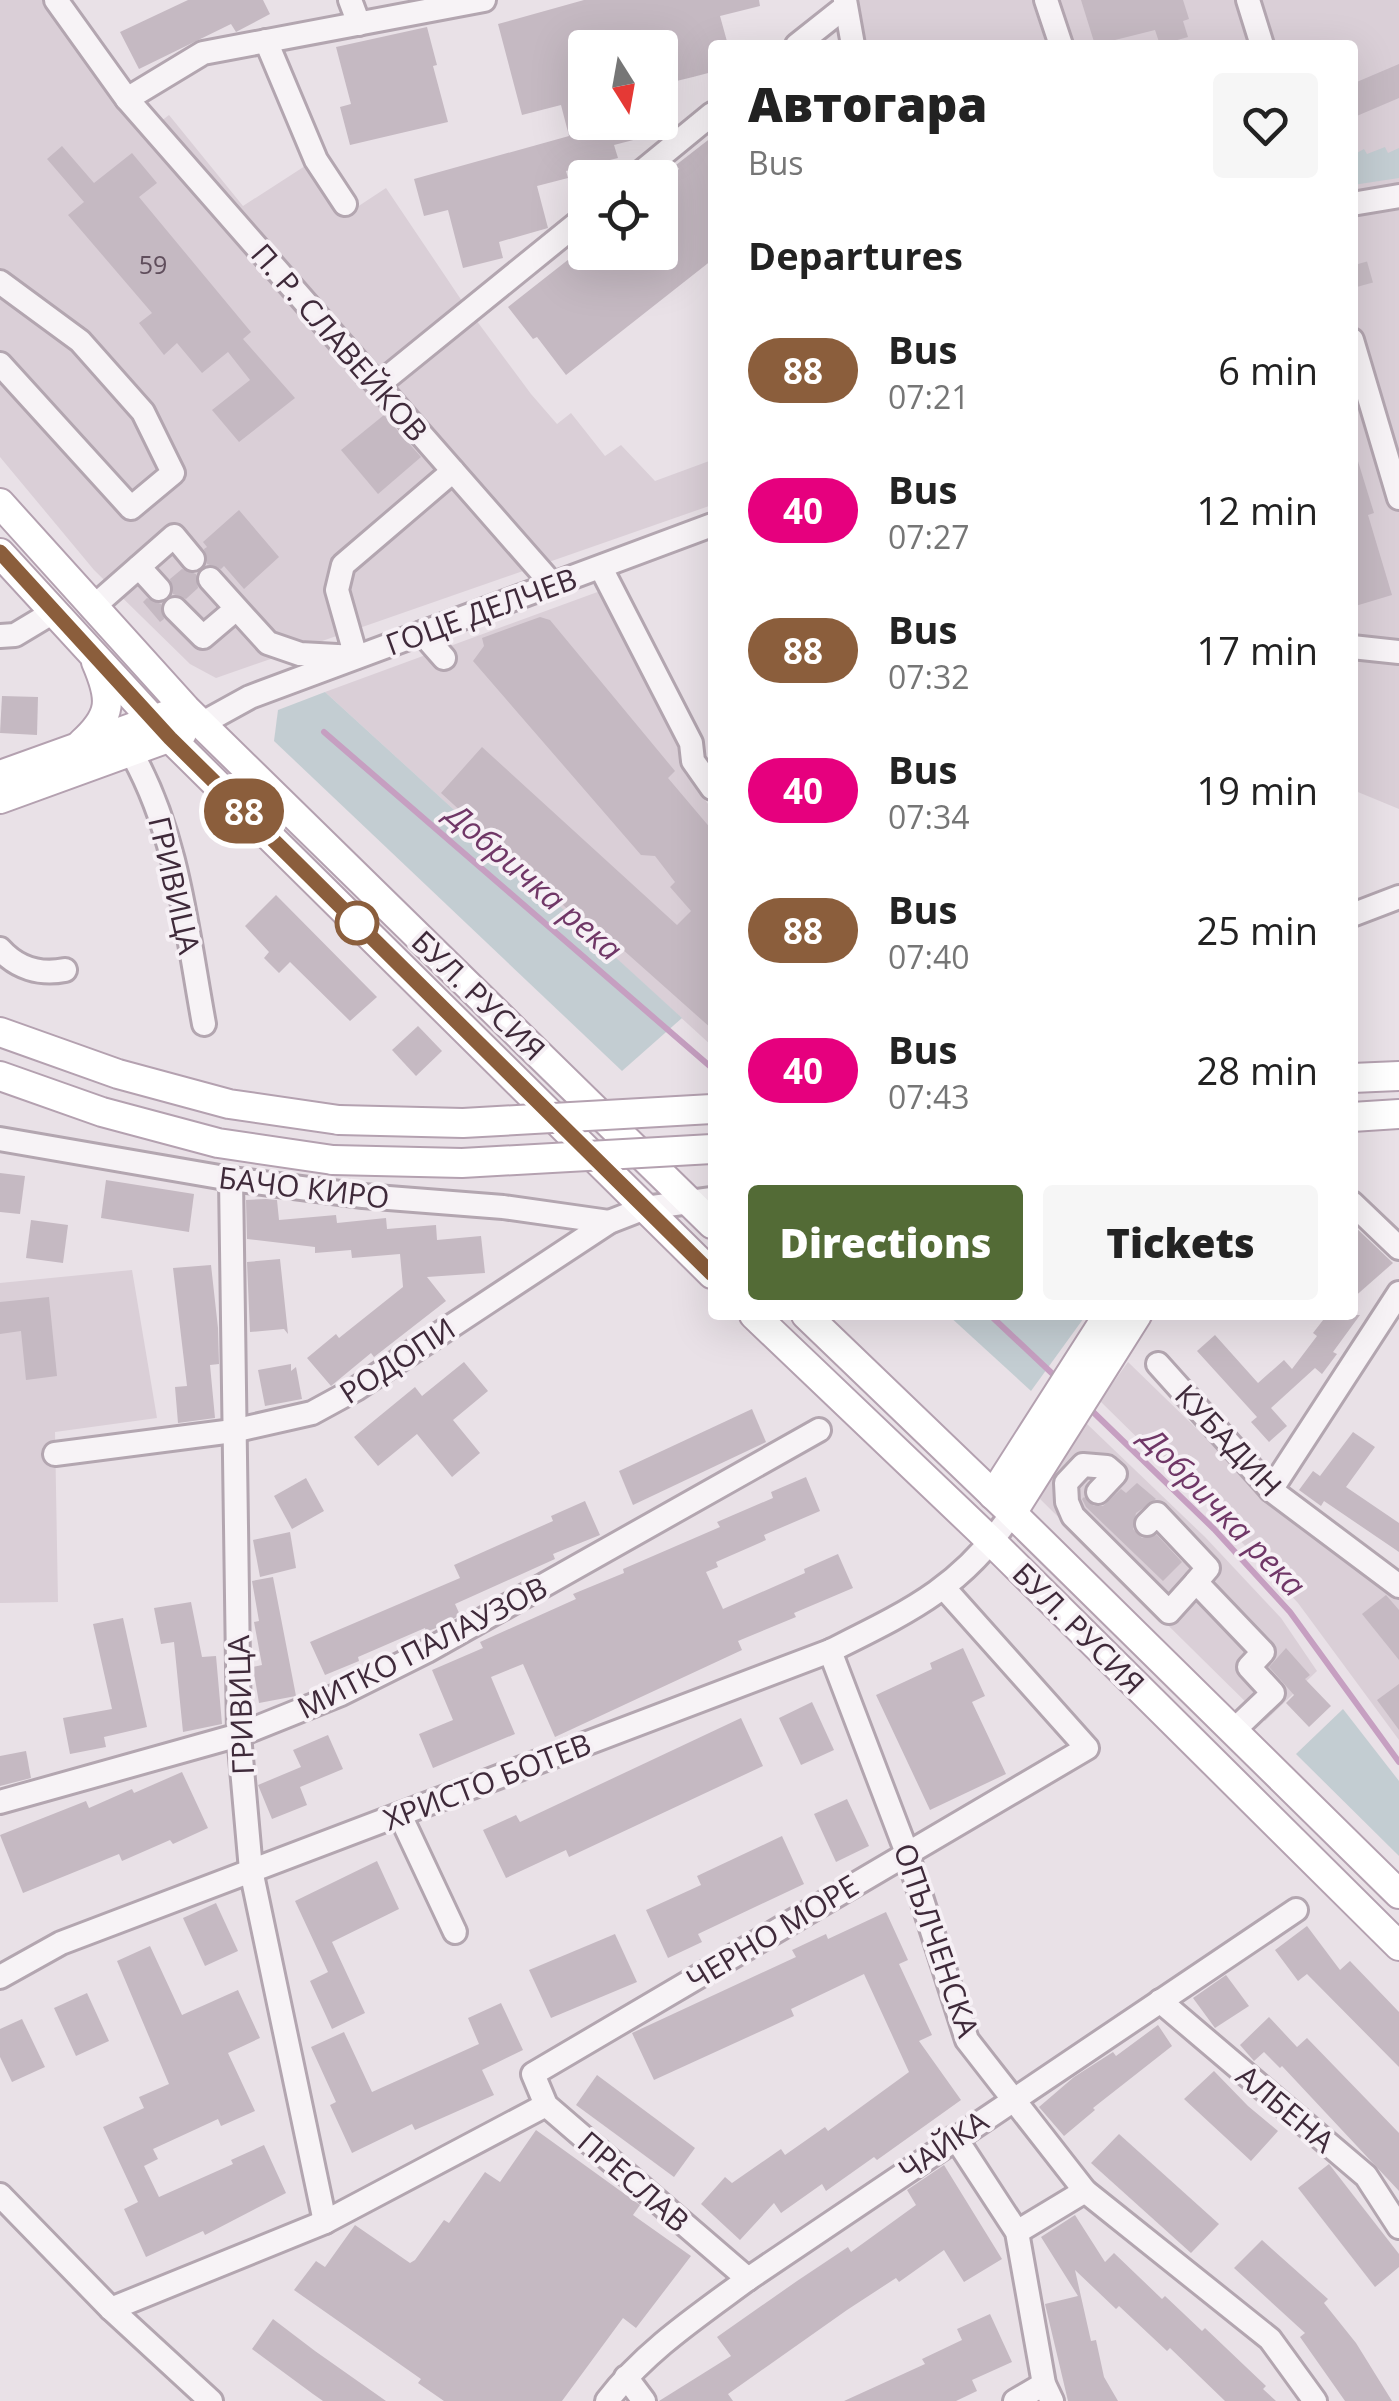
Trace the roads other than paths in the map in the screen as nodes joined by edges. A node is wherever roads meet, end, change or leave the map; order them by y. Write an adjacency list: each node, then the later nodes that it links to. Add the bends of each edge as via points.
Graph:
1 (56, 0): 13 (street, П. Р. СЛАВЕЙКОВ)
2 (350, 0): 7 (street)
3 (484, 0): 7 (street)
4 (1046, 0): 10 (street)
5 (1248, 0): 11 (street)
6 (845, 3): 8 (street); 9 (street)
7 (359, 24): 12 (street)
8 (803, 40)
9 (852, 40)
10 (1059, 40)
11 (1260, 40)
12 (266, 41): 13 (street, via 203,53); 18 (street, via 316,160)
13 (127, 99): 23 (street, П. Р. СЛАВЕЙКОВ)
14 (708, 117): 15 (street)
15 (656, 160)
16 (1399, 196): 17 (street)
17 (1358, 203)
18 (345, 204)
19 (568, 231): 23 (street)
20 (0, 282): 22 (street, via 80,341 142,412 173,473 132,508)
21 (1358, 360): 25 (street)
22 (0, 364)
23 (378, 385): 24 (street, П. Р. СЛАВЕЙКОВ)
24 (452, 471): 33 (street, П. Р. СЛАВЕЙКОВ); 44 (street, via 343,565 337,590)
25 (1399, 498)
26 (0, 502): 35 (main road, БУЛ. РУСИЯ)
27 (708, 527): 31 (street, ГОЦЕ ДЕЛЧЕВ)
28 (0, 552): 38 (main road, БУЛ. РУСИЯ)
29 (192, 559): 30 (street, via 174,536)
30 (139, 568): 34 (street); 35 (street)
31 (601, 568): 33 (street, ГОЦЕ ДЕЛЧЕВ); 48 (street)
32 (210, 578): 37 (street)
33 (553, 585): 39 (street, ГОЦЕ ДЕЛЧЕВ)
34 (158, 589)
35 (92, 608): 46 (main road, БУЛ. РУСИЯ)
36 (175, 608): 37 (street, via 203,638)
37 (236, 609): 44 (street, via 268,643 300,654)
38 (55, 612): 40 (street, via 15,635); 41 (main road, БУЛ. РУСИЯ)
39 (422, 633): 44 (street, ГОЦЕ ДЕЛЧЕВ); 45 (street)
40 (0, 636)
41 (90, 649): 47 (main road, БУЛ. РУСИЯ); 49 (main road, via 107,713)
42 (1358, 649): 43 (street)
43 (1399, 652)
44 (356, 657): 46 (street, ГОЦЕ ДЕЛЧЕВ)
45 (444, 658)
46 (193, 717): 47 (main road); 70 (main road, БУЛ. РУСИЯ)
47 (162, 729): 49 (main road); 50 (main road); 71 (main road, БУЛ. РУСИЯ)
48 (702, 740): 52 (street, via 693,761)
49 (77, 747): 51 (main road)
50 (131, 752): 53 (main road); 58 (street, ГРИВИЦА, via 153,790 170,845)
51 (0, 775)
52 (708, 782)
53 (0, 799)
54 (1399, 897): 55 (street)
55 (1358, 913)
56 (0, 949): 57 (street, via 21,966 48,974)
57 (65, 970)
58 (204, 1024)
59 (0, 1032): 63 (main road, bridge, via 228,1104 339,1120 463,1123)
60 (0, 1076): 68 (main road, bridge, via 218,1142 333,1160 462,1163)
61 (1399, 1076): 62 (main road)
62 (1358, 1078)
63 (708, 1109)
64 (1391, 1115): 65 (main road); 66 (main road)
65 (1358, 1117)
66 (1358, 1123)
67 (0, 1139): 69 (street, БАЧО КИРО)
68 (708, 1149)
69 (230, 1179): 73 (street, БАЧО КИРО); 85 (street, ГРИВИЦА)
70 (701, 1200): 71 (street, РОДОПИ)
71 (645, 1208): 73 (street, РОДОПИ); 75 (main road, БУЛ. РУСИЯ)
72 (1358, 1209): 74 (street)
73 (609, 1222): 85 (street, РОДОПИ, via 312,1413)
74 (1399, 1248)
75 (708, 1270)
76 (1399, 1293): 89 (street)
77 (759, 1320): 93 (main road, БУЛ. РУСИЯ)
78 (811, 1320): 88 (main road, БУЛ. РУСИЯ)
79 (1106, 1320): 82 (main road)
80 (1133, 1320): 82 (main road)
81 (1158, 1364): 89 (street, КУБАДИН)
82 (1086, 1376): 83 (main road)
83 (1063, 1410): 86 (main road); 91 (main road)
84 (818, 1430): 99 (street, МИТКО ПАЛАУЗОВ, via 428,1650)
85 (234, 1431): 87 (street, РОДОПИ); 99 (street, ГРИВИЦА)
86 (1031, 1438): 88 (main road, via 994,1466); 91 (main road)
87 (55, 1454)
88 (960, 1463): 91 (main road, БУЛ. РУСИЯ)
89 (1271, 1490): 95 (street, КУБАДИН)
90 (1098, 1492): 94 (street, via 1115,1474 1107,1467 1083,1465 1066,1482 1074,1516 1120,1554 1170,1612)
91 (1002, 1504): 93 (street, ХРИСТО БОТЕВ); 98 (main road, БУЛ. РУСИЯ)
92 (1146, 1524): 94 (street, via 1156,1514 1208,1568)
93 (984, 1534): 96 (street, ХРИСТО БОТЕВ); 107 (main road, БУЛ. РУСИЯ)
94 (1196, 1582): 98 (street, via 1263,1652 1249,1668 1273,1693)
95 (1399, 1584)
96 (944, 1590): 97 (street, ХРИСТО БОТЕВ); 102 (street, ЧЕРНО МОРЕ, via 1087,1748)
97 (830, 1651): 101 (street, ХРИСТО БОТЕВ); 102 (street, ОПЪЛЧЕНСКА)
98 (1233, 1731): 104 (main road, БУЛ. РУСИЯ)
99 (239, 1735): 100 (street, МИТКО ПАЛАУЗОВ); 103 (street, ГРИВИЦА)
100 (0, 1802)
101 (400, 1815): 103 (street, ХРИСТО БОТЕВ); 106 (street)
102 (907, 1852): 110 (street, ЧЕРНО МОРЕ); 111 (street, ОПЪЛЧЕНСКА, via 967,2040)
103 (251, 1870): 108 (street, ХРИСТО БОТЕВ, via 61,1943); 116 (street, ГРИВИЦА)
104 (1399, 1894)
105 (1296, 1910): 109 (street, ЧАЙКА)
106 (455, 1932)
107 (1399, 1946)
108 (0, 1977)
109 (1160, 2001): 111 (street, ЧАЙКА); 117 (street, АЛБЕНА, via 1366,2176)
110 (532, 2074): 112 (street, ПРЕСЛАВ)
111 (1014, 2097): 113 (street, ЧАЙКА); 114 (street, ОПЪЛЧЕНСКА)
112 (546, 2106): 116 (street); 119 (street, ПРЕСЛАВ)
113 (955, 2137): 118 (street); 119 (street, ЧАЙКА)
114 (1084, 2190): 118 (street); 127 (street, ОПЪЛЧЕНСКА, via 1270,2339)
115 (0, 2195): 120 (street)
116 (325, 2222): 120 (street)
117 (1399, 2227)
118 (1017, 2232): 122 (street)
119 (748, 2279): 121 (street, ЧАЙКА)
120 (111, 2309): 123 (street)
121 (626, 2377): 124 (street, ЧАЙКА); 125 (street)
122 (1048, 2393): 126 (street)
123 (211, 2401)
124 (608, 2401)
125 (644, 2401)
126 (1015, 2401)
127 (1315, 2401)

